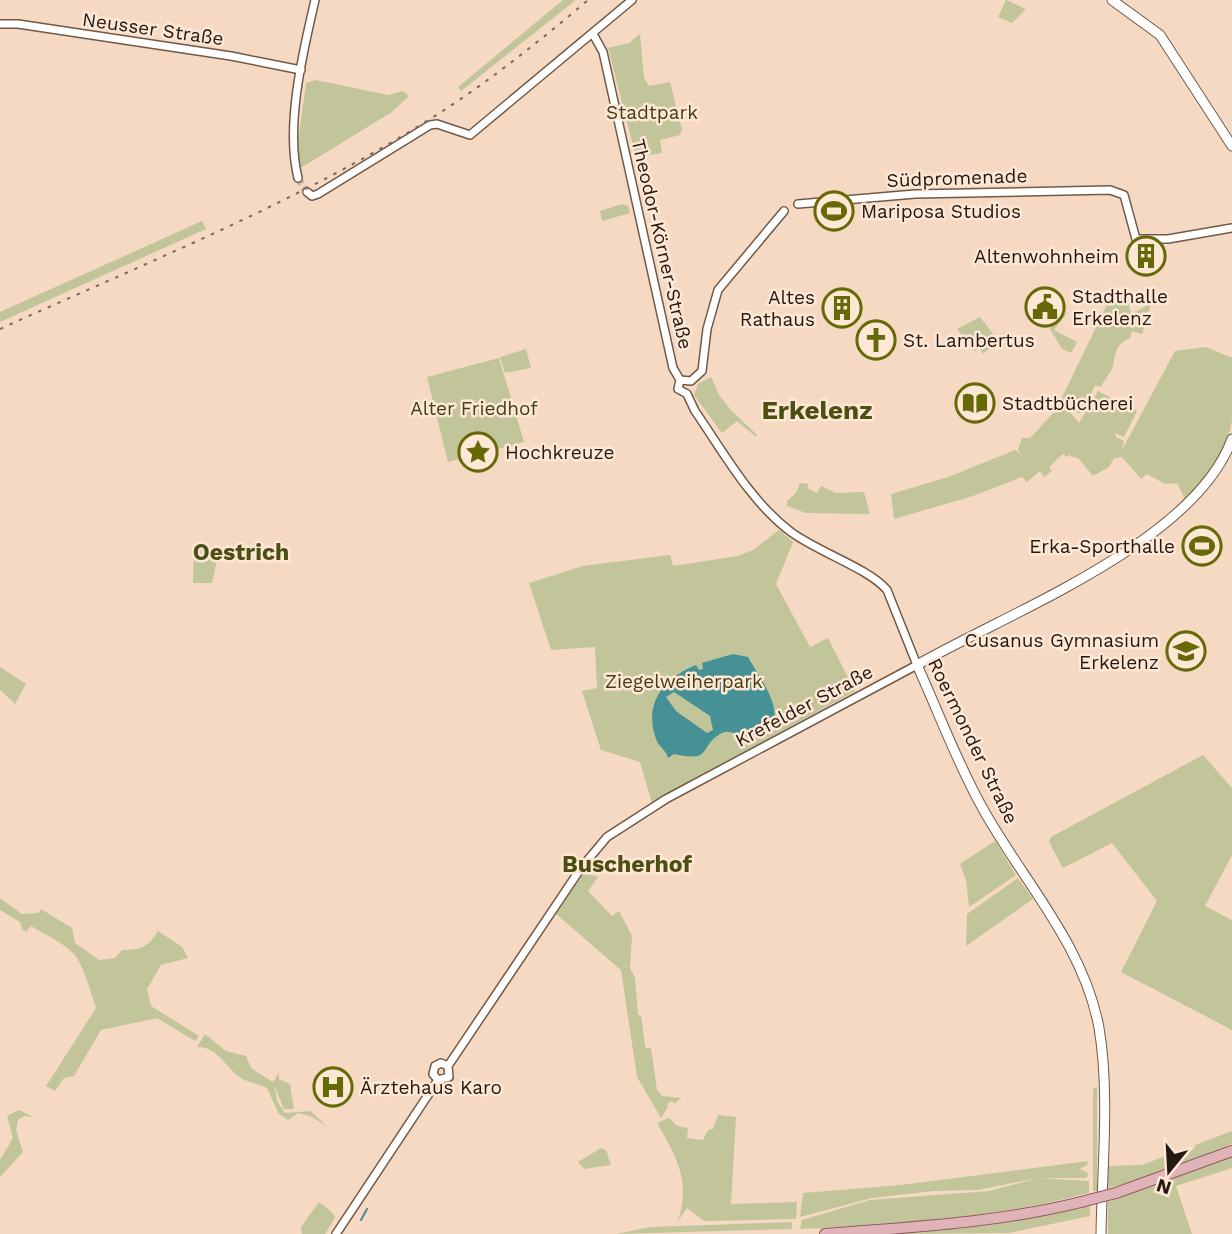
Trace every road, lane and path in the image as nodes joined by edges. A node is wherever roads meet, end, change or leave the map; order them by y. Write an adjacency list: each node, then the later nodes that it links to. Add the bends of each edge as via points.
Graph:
1 (315, 0): 6 (street)
2 (632, 0): 5 (street)
3 (1112, 0): 7 (main road, via 1160,36)
4 (0, 24): 6 (street, Neusser Straße, via 230,56)
5 (593, 34): 9 (street, via 473,133 463,135 430,125 318,194); 13 (street, Theodor-Körner-Straße, via 603,52 673,368)
6 (301, 71): 8 (street, via 293,159)
7 (1232, 146)
8 (298, 178)
9 (307, 192)
10 (798, 204): 12 (street, Südpromenade, via 915,194 1056,189 1118,192 1128,205 1133,237 1156,240)
11 (783, 211): 14 (street, via 718,290 702,371)
12 (1232, 228)
13 (680, 380): 14 (street); 15 (street, Theodor-Körner-Straße, via 678,389)
14 (691, 381): 15 (street)
15 (687, 394): 17 (street, Roermonder Straße, via 771,515 815,549 873,578 890,594)
16 (1232, 439): 17 (main road, Krefelder Straße, via 1196,496 1146,540)
17 (917, 665): 18 (street, Krefelder Straße, via 666,799 607,837 574,877); 23 (main road, Roermonder Straße, via 982,808 1060,931 1089,990 1099,1028 1104,1085)
18 (448, 1066): 19 (street, via 449,1077); 19 (street, via 435,1066)
19 (438, 1080): 21 (street)
20 (1232, 1151): 22 (main road, bridge, via 1116,1192 1020,1215)
21 (336, 1234)
22 (825, 1234)
23 (1101, 1234)

